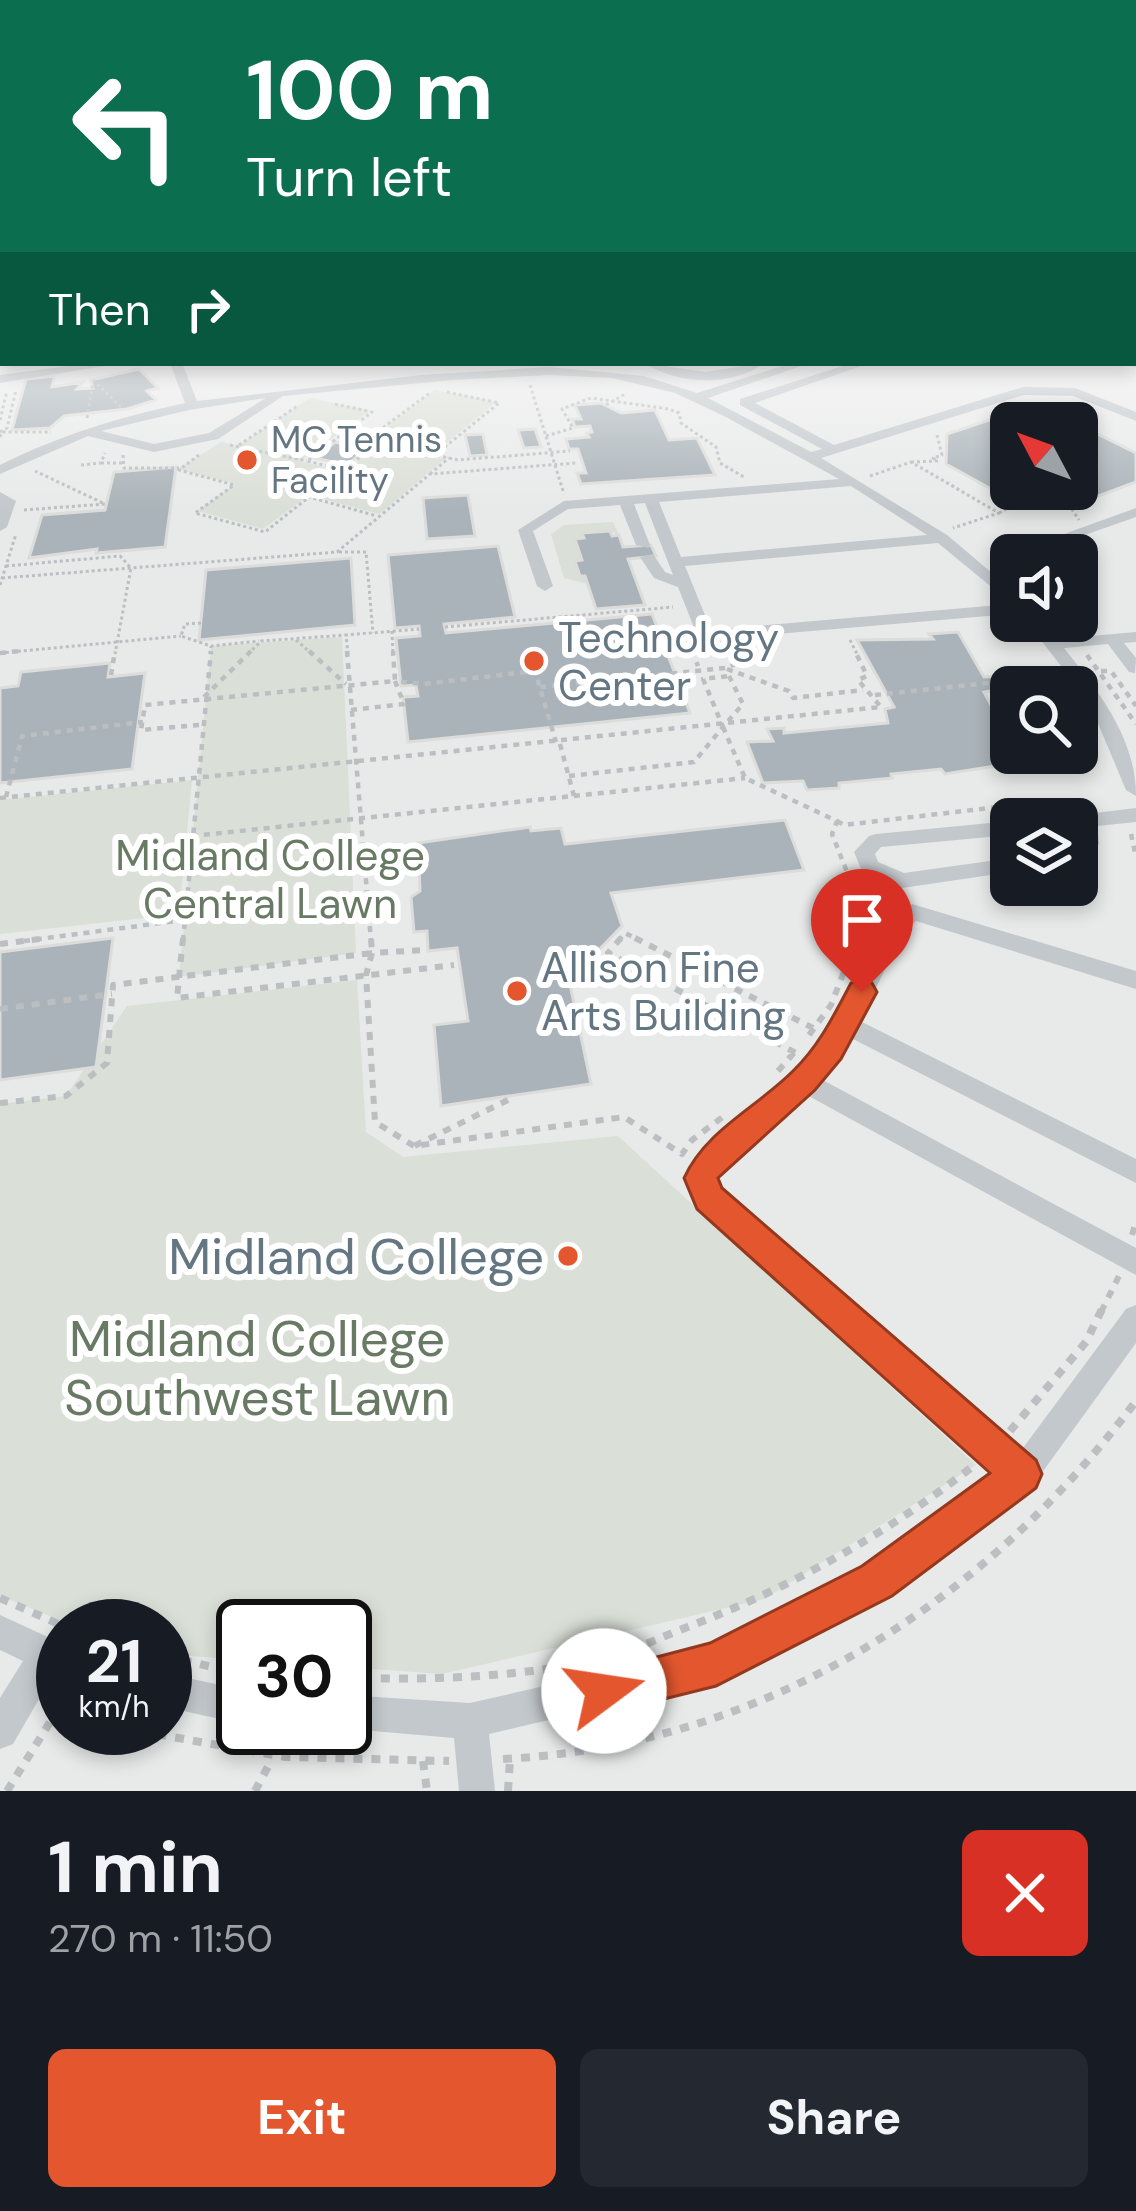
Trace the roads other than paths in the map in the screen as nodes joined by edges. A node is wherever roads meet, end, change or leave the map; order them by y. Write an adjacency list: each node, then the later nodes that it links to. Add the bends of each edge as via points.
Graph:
1 (98, 366): 9 (street)
2 (177, 366): 13 (street)
3 (830, 366): 8 (street)
4 (850, 366): 8 (street)
5 (675, 367): 6 (street); 10 (street)
6 (714, 368): 7 (street)
7 (760, 369): 8 (street); 12 (street)
8 (794, 377): 14 (street); 17 (street, via 745,402)
9 (4, 381)
10 (654, 383): 11 (street, via 527,370); 12 (street)
11 (278, 393): 13 (street); 16 (street, via 213,436 154,448)
12 (697, 397): 14 (street)
13 (191, 404): 16 (street)
14 (712, 404): 18 (street)
15 (1136, 417): 17 (street, via 1075,392 1024,391)
16 (96, 433): 19 (street, via 55,438)
17 (832, 449): 18 (street)
18 (809, 457): 20 (street)
19 (7, 467)
20 (858, 480): 22 (street); 26 (street)
21 (0, 496): 25 (street, via 9,502)
22 (650, 498): 23 (street); 28 (street)
23 (625, 500): 32 (street, via 659,574); 33 (street, via 564,505 525,530)
24 (1136, 512): 27 (street)
25 (0, 527)
26 (945, 532): 28 (street); 30 (street)
27 (1074, 534)
28 (675, 562): 32 (street)
29 (990, 563): 30 (street)
30 (984, 565): 31 (street)
31 (990, 572)
32 (684, 584): 34 (street, via 705,634)
33 (545, 586)
34 (990, 611)
35 (1136, 637): 36 (street)
36 (1112, 639): 37 (street); 38 (street)
37 (1055, 644): 39 (street, via 1097,701)
38 (1135, 668)
39 (1136, 790)
40 (1098, 814): 41 (street)
41 (1136, 815)
42 (990, 830): 43 (street, via 876,841 864,852 869,866 902,880)
43 (990, 868)
44 (1136, 980): 45 (street, via 912,912 893,929)
45 (842, 1032): 46 (street); 47 (street)
46 (805, 1067): 48 (street); 50 (street, via 710,1160 701,1178 709,1198)
47 (1136, 1172)
48 (1131, 1259)
49 (1136, 1319): 50 (street)
50 (1022, 1474): 55 (street, via 877,1581 716,1664)
51 (0, 1632): 52 (street)
52 (36, 1643)
53 (36, 1679): 56 (street)
54 (372, 1715): 55 (street)
55 (470, 1720): 57 (street)
56 (0, 1730)
57 (477, 1791)

